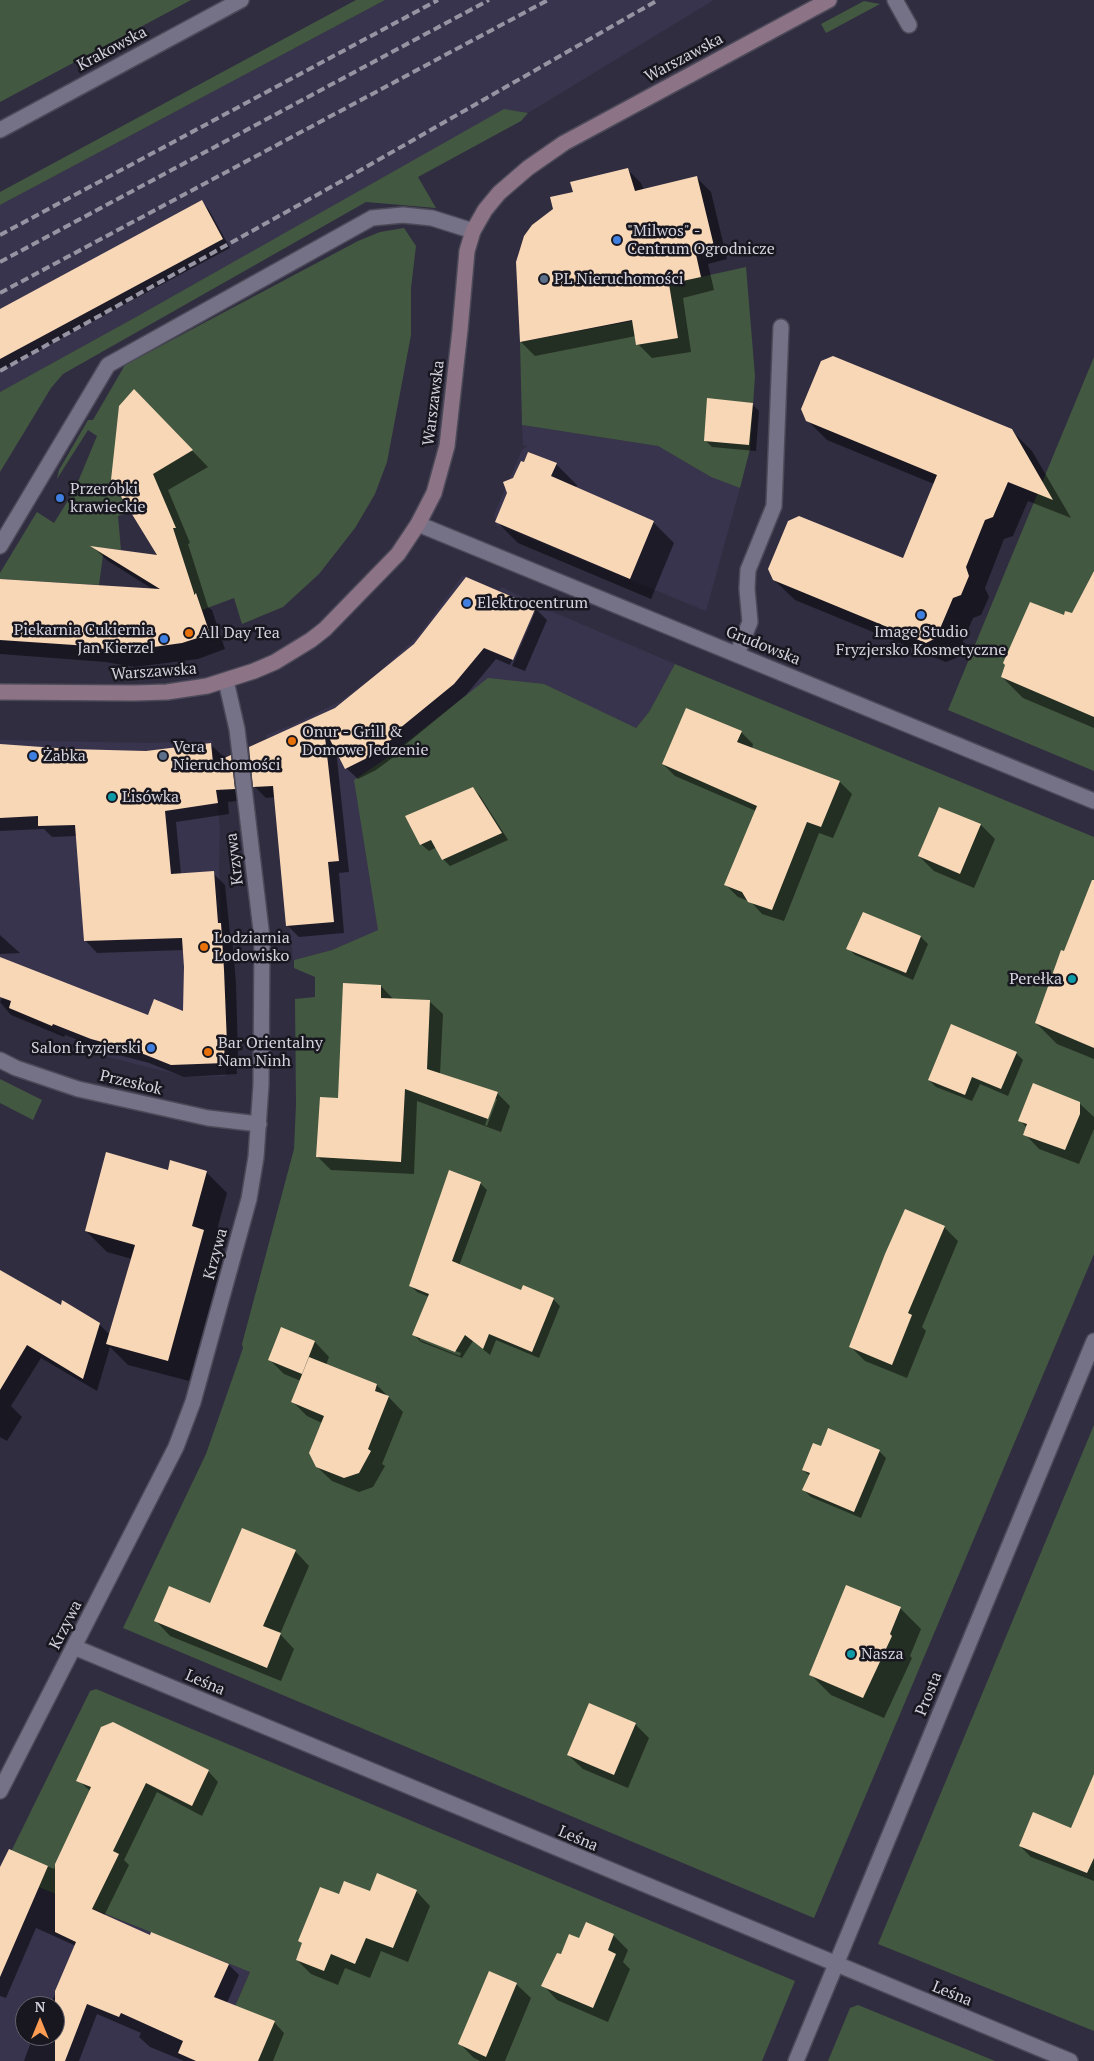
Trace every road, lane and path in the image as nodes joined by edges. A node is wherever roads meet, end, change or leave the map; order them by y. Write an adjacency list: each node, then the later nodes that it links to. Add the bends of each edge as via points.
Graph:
1 (241, 0): 5 (street, Krakowska)
2 (829, 0): 6 (street, Warszawska, via 564,143 499,193)
3 (895, 0): 4 (street)
4 (909, 25)
5 (0, 130)
6 (473, 231): 8 (street, Warszawska, via 466,251 447,446 434,493); 9 (street, via 432,218 402,215 372,218 108,365)
7 (781, 327): 10 (street, via 774,506 748,570 750,622)
8 (418, 524): 10 (street, Grudowska); 11 (street, Warszawska, via 384,570 311,640 275,662)
9 (0, 546)
10 (737, 654): 13 (street, Grudowska)
11 (226, 681): 12 (street, Warszawska, via 167,692); 15 (street, Krzywa, via 237,729 262,938)
12 (0, 692)
13 (1094, 801)
14 (0, 1060): 15 (street, Przeskok, via 78,1089 208,1118)
15 (259, 1124): 17 (street, Krzywa, via 249,1199 193,1402 176,1447)
16 (1094, 1341): 19 (street, Prosta)
17 (74, 1648): 18 (street, Krzywa); 19 (street, Leśna)
18 (0, 1791)
19 (836, 1965): 20 (street, Prosta); 21 (street, Leśna)
20 (796, 2061)
21 (1070, 2061)

